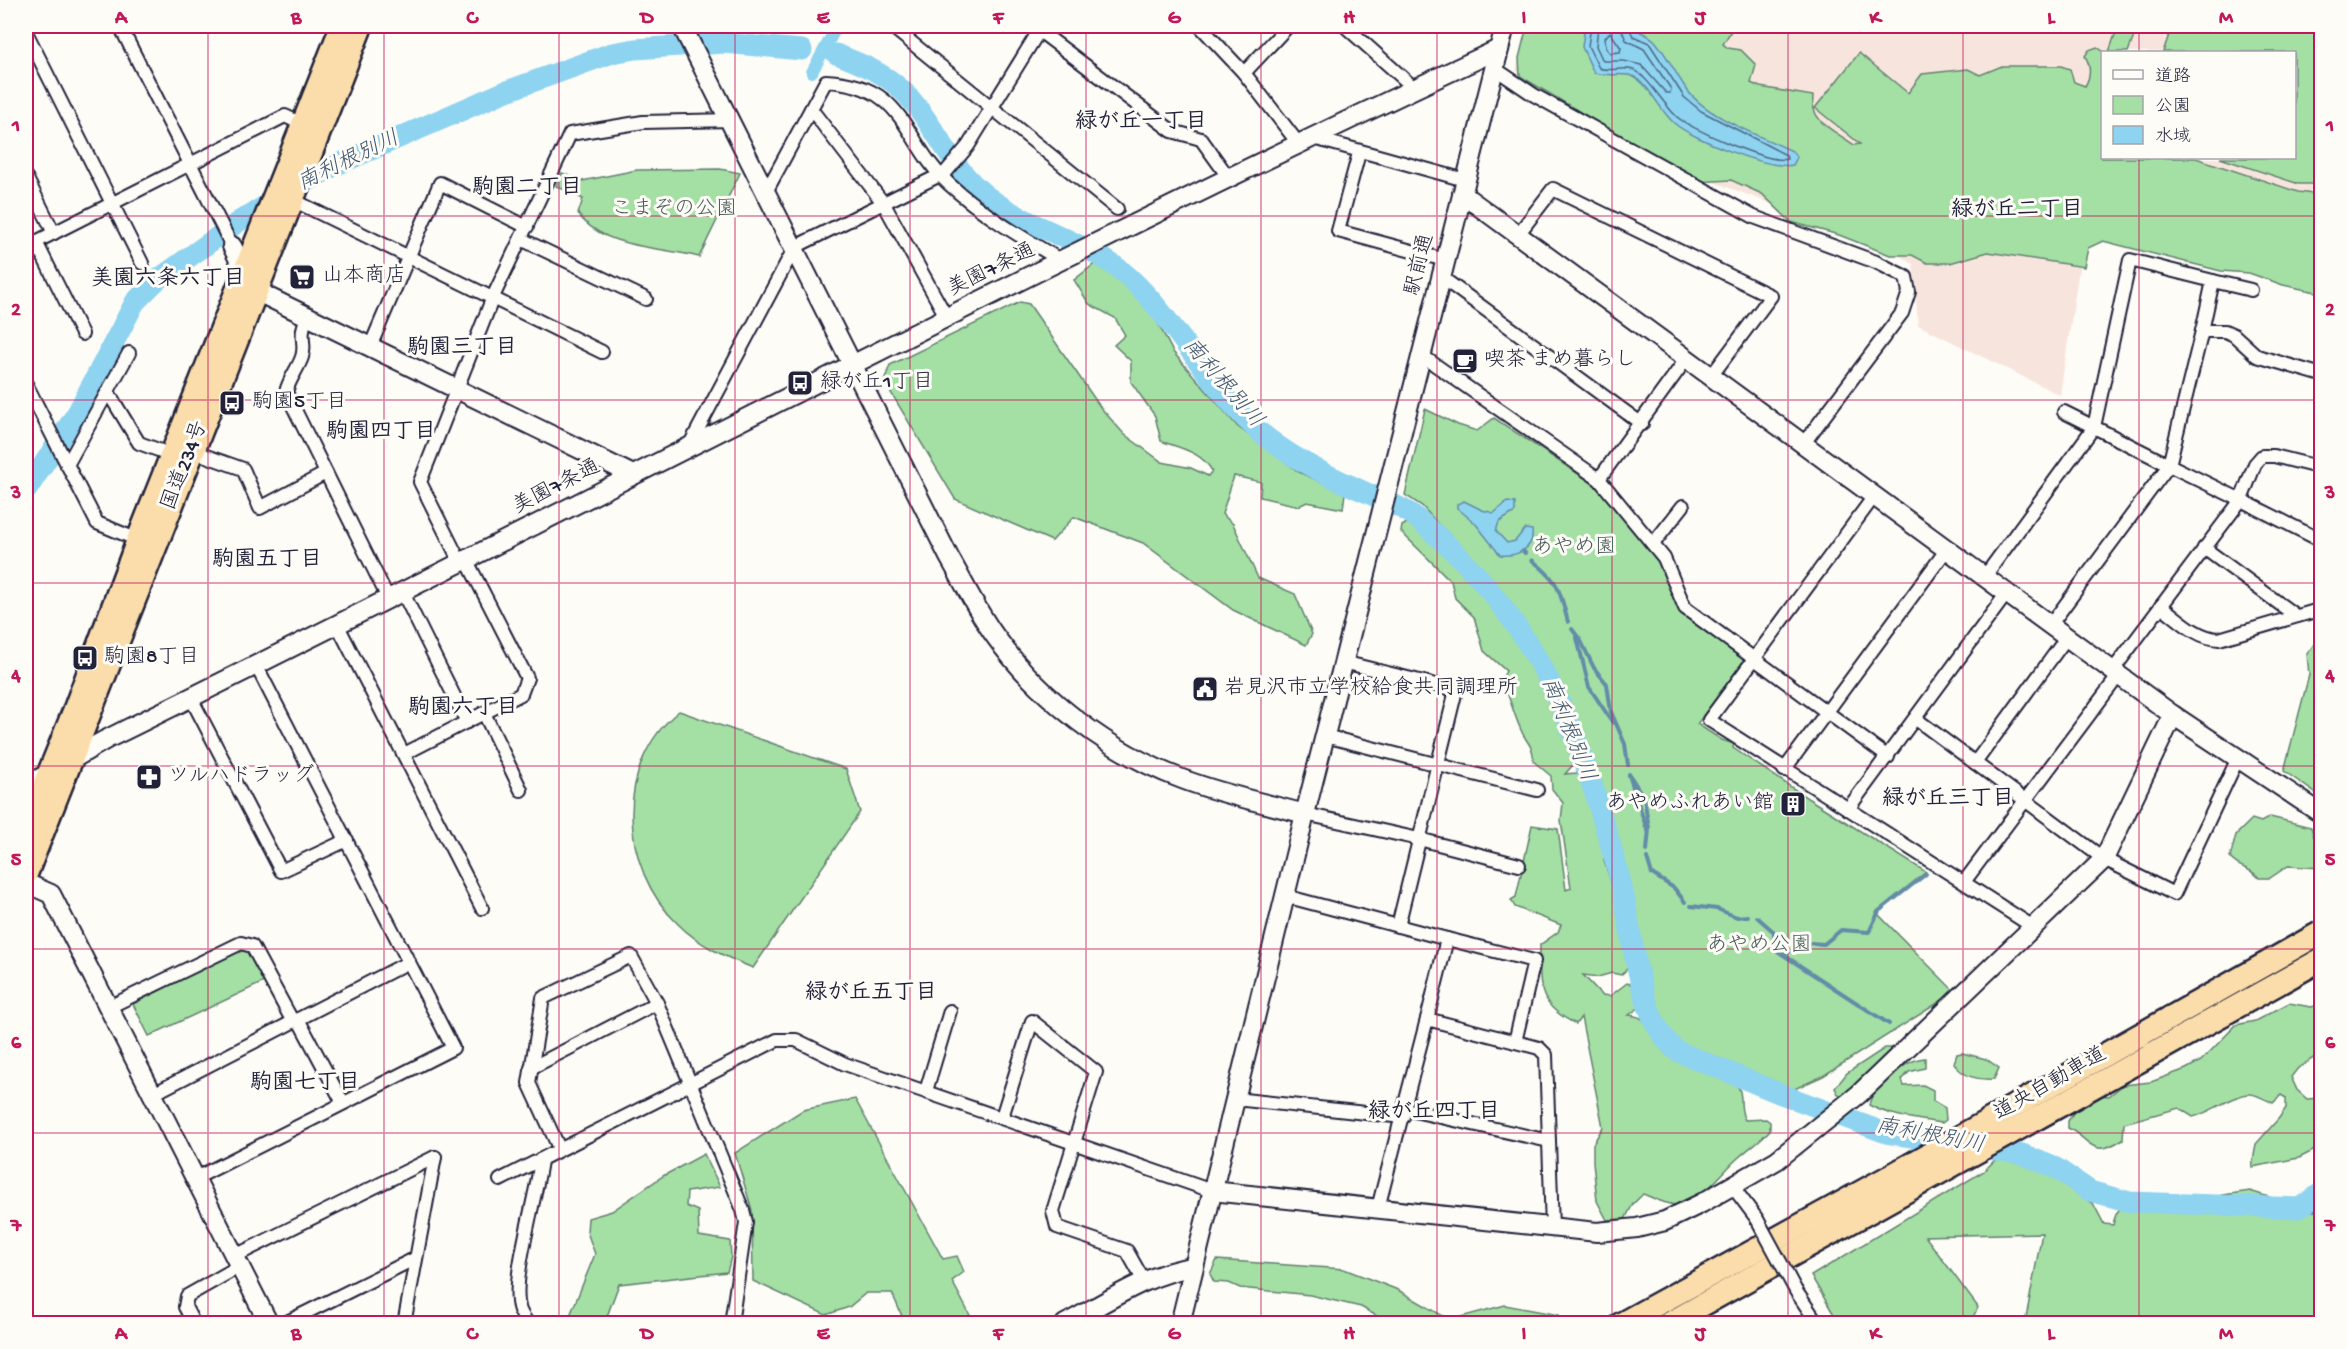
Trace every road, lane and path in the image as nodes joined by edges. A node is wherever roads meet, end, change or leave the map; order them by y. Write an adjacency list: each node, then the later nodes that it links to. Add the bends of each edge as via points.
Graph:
1 (120, 26): 22 (street)
2 (342, 26): 19 (highway, 国道234号)
3 (361, 26): 19 (highway, 国道234号)
4 (891, 26): 16 (street)
5 (1200, 26): 14 (street)
6 (1288, 26): 14 (street)
7 (1345, 26): 15 (street)
8 (1505, 26): 12 (street, 駅前通)
9 (1038, 27): 16 (street); 25 (street, via 1172,131 1201,139)
10 (684, 28): 18 (street)
11 (26, 32): 28 (street)
12 (1499, 48): 13 (street, 駅前通); 15 (street, 美園7条通)
13 (1494, 68): 26 (street, 駅前通); 66 (street, via 1754,217 1876,262 1905,277 1909,292 1902,313)
14 (1244, 73): 20 (street)
15 (1413, 87): 20 (street, 美園7条通)
16 (993, 107): 23 (street, via 968,146); 31 (street)
17 (811, 109): 23 (street, via 826,81 870,91 895,108); 27 (street); 29 (street)
18 (732, 120): 27 (street); 32 (street, via 643,122 570,134)
19 (310, 127): 22 (street, via 285,116); 30 (highway, 国道234号, via 306,162); 43 (highway, 国道234号, via 282,173 260,228)
20 (1304, 140): 21 (street); 25 (street, 美園7条通)
21 (1359, 153): 26 (street); 42 (street, via 1338,231)
22 (191, 164): 28 (street); 37 (street)
23 (943, 174): 29 (street); 40 (street, via 1008,229)
24 (26, 177): 33 (street)
25 (1229, 178): 40 (street, 美園7条通)
26 (1464, 187): 34 (street); 42 (street, 駅前通)
27 (767, 190): 38 (street)
28 (113, 203): 33 (street); 41 (street)
29 (884, 204): 38 (street); 49 (street)
30 (289, 206): 39 (street); 43 (highway, 国道234号)
31 (1117, 209)
32 (527, 227): 35 (street); 39 (street, via 440,183)
33 (54, 233): 36 (street)
34 (1519, 233): 56 (street); 58 (street, via 1553,189 1771,296)
35 (521, 239): 46 (street); 47 (street)
36 (31, 245): 51 (street)
37 (232, 246): 43 (street)
38 (795, 247): 57 (street); 67 (street)
39 (409, 256): 46 (street); 52 (street)
40 (1067, 258): 49 (street, 美園7条通)
41 (142, 263)
42 (1443, 269): 55 (street, 駅前通); 64 (street)
43 (251, 278): 48 (street, via 266,296); 68 (highway, 国道234号)
44 (2213, 281): 45 (street); 50 (street); 65 (street, via 2130,260)
45 (2251, 290)
46 (493, 297): 53 (street); 61 (street)
47 (646, 299)
48 (308, 316): 52 (street); 72 (street, via 301,330 303,356 286,392)
49 (947, 318): 57 (street, 美園7条通)
50 (2202, 331): 59 (street, via 2226,331 2257,356); 70 (street)
51 (82, 334)
52 (370, 347): 61 (street)
53 (602, 352)
54 (129, 353): 62 (street)
55 (1421, 355): 74 (street); 94 (street, 駅前通)
56 (1687, 358): 58 (street); 64 (street)
57 (854, 365): 67 (street, 美園7条通); 117 (street, via 976,606 994,636 1032,679 1080,722 1145,763 1192,783)
58 (1712, 375): 66 (street)
59 (2322, 375)
60 (26, 384): 69 (street)
61 (457, 390): 73 (street); 83 (street, via 420,482)
62 (108, 392): 68 (street, via 139,443); 69 (street)
63 (2064, 412): 65 (street)
64 (1641, 424): 74 (street)
65 (2094, 428): 70 (street); 84 (street)
66 (1804, 443): 75 (street)
67 (689, 446): 73 (street, 美園7条通)
68 (182, 453): 72 (street, via 243,469 260,508); 79 (highway, 国道234号)
69 (65, 462): 79 (street, via 97,523)
70 (2169, 465): 76 (street); 91 (street)
71 (2322, 468): 76 (street, via 2262,456 2254,464)
72 (326, 473): 86 (street)
73 (633, 475): 83 (street, 美園7条通)
74 (1599, 479): 80 (street)
75 (1875, 495): 82 (street); 93 (street)
76 (2241, 500): 78 (street); 81 (street)
77 (1683, 506): 80 (street)
78 (2322, 541)
79 (146, 544): 105 (highway, 国道234号); 111 (highway, 国道234号)
80 (1653, 544): 93 (street, via 1664,558 1685,608)
81 (2204, 548): 87 (street); 89 (street)
82 (1947, 549): 84 (street); 98 (street)
83 (463, 560): 86 (street, 美園7条通); 99 (street, via 527,678 521,694)
84 (1985, 576): 85 (street)
85 (2007, 593): 91 (street); 101 (street)
86 (395, 594): 90 (street, 美園7条通); 102 (street)
87 (2161, 606): 89 (street, via 2208,638 2219,639); 96 (street)
88 (2322, 609): 89 (street)
89 (2296, 616)
90 (337, 624): 95 (street, 美園7条通); 104 (street)
91 (2051, 624): 92 (street)
92 (2067, 637): 96 (street); 109 (street)
93 (1753, 657): 98 (street); 110 (street, via 1709,720)
94 (1344, 662): 103 (street, 駅前通); 108 (street, via 1456,690)
95 (256, 665): 97 (street, 美園7条通); 121 (street)
96 (2116, 673): 100 (street); 115 (street)
97 (191, 698): 105 (street, 美園7条通); 121 (street, via 281,872)
98 (1828, 712): 106 (street); 110 (street)
99 (484, 713): 102 (street); 113 (street)
100 (2173, 715): 107 (street); 122 (street)
101 (1916, 719): 106 (street); 109 (street)
102 (467, 722): 104 (street)
103 (1325, 736): 108 (street); 117 (street, 駅前通)
104 (404, 754): 128 (street)
105 (74, 757): 111 (street, 美園7条通); 124 (highway, 国道234号)
106 (1888, 757): 116 (street)
107 (2238, 758): 118 (street); 122 (street, via 2174,894)
108 (1438, 763): 114 (street); 120 (street)
109 (1975, 763): 115 (street)
110 (1784, 770): 116 (street)
111 (48, 775): 112 (street, 美園7条通); 119 (highway, 国道234号)
112 (26, 784)
113 (521, 790)
114 (1537, 790)
115 (2026, 801): 122 (street); 125 (street)
116 (1848, 809): 125 (street)
117 (1305, 814): 120 (street); 127 (street, 駅前通)
118 (2322, 814)
119 (26, 830)
120 (1419, 839): 123 (street); 129 (street)
121 (347, 840): 134 (street)
122 (2104, 859): 130 (street)
123 (1519, 866)
124 (26, 874)
125 (1964, 882): 130 (street)
126 (26, 883): 136 (street, via 51,894)
127 (1286, 896): 129 (street); 145 (street, 駅前通)
128 (482, 908)
129 (1398, 926): 132 (street)
130 (2035, 928): 155 (street, via 1859,1094 1777,1160)
131 (2322, 932): 171 (highway, 道央自動車道)
132 (1447, 939): 138 (street); 140 (street, via 1534,961)
133 (2322, 959): 172 (highway, 道央自動車道)
134 (409, 962): 139 (street); 146 (street, via 453,1048)
135 (657, 1003): 141 (street); 141 (street, via 631,956 543,998); 142 (street)
136 (109, 1007): 139 (street, via 241,943 252,946); 144 (street)
137 (950, 1011): 143 (street)
138 (1427, 1019): 140 (street); 147 (street)
139 (296, 1021): 144 (street); 146 (street)
140 (1515, 1042): 149 (street, via 1539,1048 1546,1055)
141 (531, 1068): 151 (street, via 529,1083)
142 (690, 1082): 143 (street, via 777,1040 796,1040 844,1064); 151 (street); 168 (street, via 746,1222)
143 (926, 1091): 148 (street)
144 (153, 1094): 153 (street)
145 (1235, 1099): 147 (street); 156 (street, 駅前通)
146 (344, 1103): 153 (street)
147 (1404, 1113): 149 (street); 157 (street)
148 (1002, 1118): 150 (street); 150 (street, via 1032,1021 1096,1072)
149 (1549, 1141): 158 (street)
150 (1075, 1142): 156 (street); 162 (street, via 1053,1211 1057,1227 1127,1251)
151 (559, 1148): 152 (street)
152 (541, 1161): 154 (street); 167 (street, via 519,1272 518,1306)
153 (195, 1178): 160 (street)
154 (500, 1180)
155 (1733, 1186): 158 (street, via 1665,1221 1637,1228 1597,1232); 173 (street, bridge)
156 (1212, 1191): 157 (street); 161 (street, 駅前通)
157 (1378, 1208): 158 (street)
158 (1552, 1228)
159 (416, 1258): 160 (street, via 435,1157); 165 (street); 166 (street)
160 (238, 1261): 163 (street, via 187,1296 185,1307); 164 (street)
161 (1193, 1267): 162 (street, via 1176,1269); 170 (street, 駅前通)
162 (1145, 1283): 169 (street)
163 (194, 1323)
164 (269, 1323)
165 (284, 1323)
166 (404, 1323)
167 (528, 1323)
168 (731, 1323)
169 (1065, 1323)
170 (1180, 1323)
171 (1622, 1323)
172 (1668, 1323)
173 (1818, 1323)

